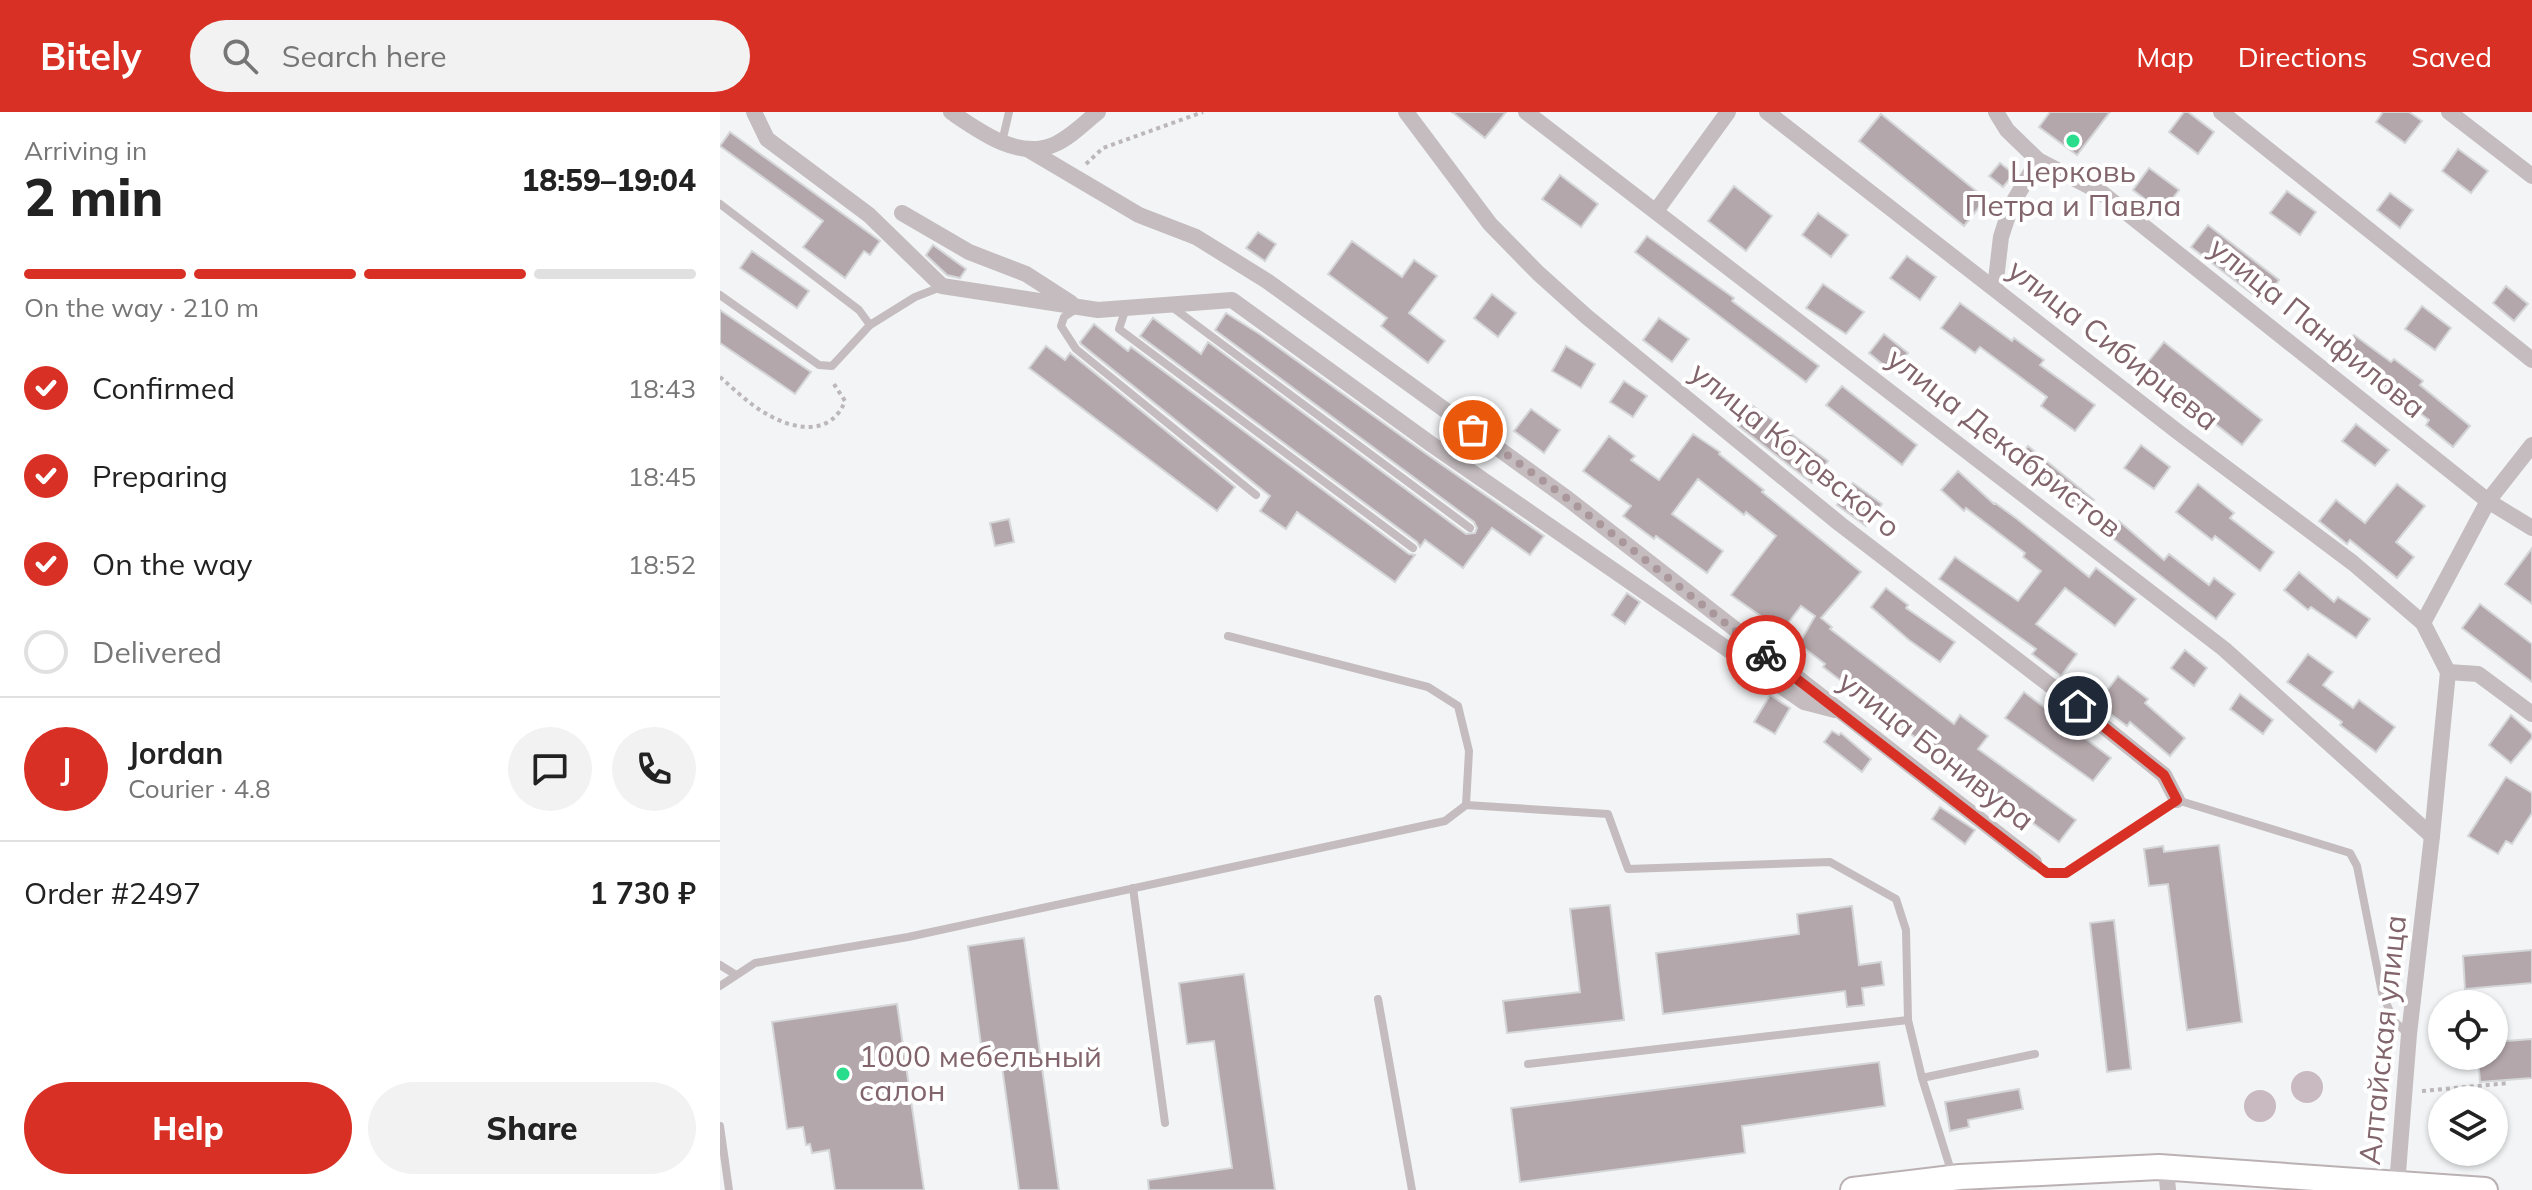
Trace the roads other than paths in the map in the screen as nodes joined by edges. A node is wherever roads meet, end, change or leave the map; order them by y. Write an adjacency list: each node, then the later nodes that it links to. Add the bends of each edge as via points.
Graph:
1 (754, 112): 19 (street, via 767,139 869,215)
2 (951, 112): 12 (street)
3 (1009, 112): 12 (lane)
4 (1098, 112): 13 (street, via 1065,139)
5 (1406, 112): 41 (street, улица Котовского, via 1490,224 1587,317 1840,524 2164,775)
6 (1526, 112): 17 (street, улица Декабристов)
7 (1728, 112): 17 (street)
8 (1767, 112): 20 (street, улица Сибирцева)
9 (1996, 112): 14 (street, улица Панфилова)
10 (2221, 112): 27 (street)
11 (2449, 112): 15 (street)
12 (1002, 142): 13 (street)
13 (1029, 150): 28 (street, улица Бонивура, via 1139,215 1196,237 1267,281)
14 (2038, 160): 20 (street, via 2011,206); 32 (street, улица Панфилова, via 2102,193)
15 (2532, 176)
16 (720, 204): 26 (lane, via 859,310)
17 (1656, 211): 43 (street, улица Декабристов, via 2224,649)
18 (902, 213): 25 (street, via 969,252 1026,274)
19 (942, 286): 23 (street); 26 (lane)
20 (1995, 288): 36 (street, улица Сибирцева, via 2353,563)
21 (720, 295): 26 (lane, via 819,365 832,366)
22 (1170, 305): 24 (street); 30 (street, via 1232,300); 33 (lane)
23 (1079, 307): 24 (street); 31 (lane, via 1064,317 1061,326 1076,349)
24 (1126, 308): 35 (lane, via 1119,329)
25 (1096, 319)
26 (870, 325)
27 (2532, 360)
28 (1449, 413): 30 (lane); 39 (street, улица Бонивура, via 1568,499)
29 (2532, 445): 32 (street)
30 (1442, 452): 39 (street, via 1804,702)
31 (1256, 495)
32 (2488, 501): 34 (street, улица Панфилова); 36 (street)
33 (1470, 528)
34 (2532, 528)
35 (1413, 548)
36 (2423, 623): 38 (street)
37 (1228, 636): 42 (lane, via 1428,687 1458,706 1469,751)
38 (2448, 672): 40 (street, via 2478,674); 43 (street, Алтайская улица)
39 (1835, 710): 44 (street, улица Бонивура)
40 (2532, 714)
41 (2177, 800): 44 (lane, via 2066,873 2047,873); 51 (lane, via 2350,853 2382,993 2394,1021)
42 (1466, 805): 45 (lane, via 1445,821); 50 (lane, via 1608,814 1628,869 1830,862 1896,899 1906,930)
43 (2432, 836): 51 (street, Алтайская улица)
44 (2034, 862)
45 (1133, 888): 47 (lane, via 908,937 755,963); 55 (lane)
46 (720, 965): 47 (lane)
47 (736, 975): 48 (lane)
48 (720, 986)
49 (1378, 999): 61 (lane)
50 (1908, 1020): 53 (lane); 54 (lane)
51 (2409, 1034): 59 (street, Алтайская улица, via 2403,1093)
52 (2035, 1054): 54 (lane)
53 (1528, 1064)
54 (1922, 1078): 58 (lane)
55 (1165, 1123)
56 (720, 1126): 60 (lane)
57 (2167, 1179): 58 (street); 59 (street)
58 (1958, 1181): 62 (street)
59 (2411, 1187): 63 (street)
60 (729, 1190)
61 (1412, 1190)
62 (1853, 1190)
63 (2485, 1190)

